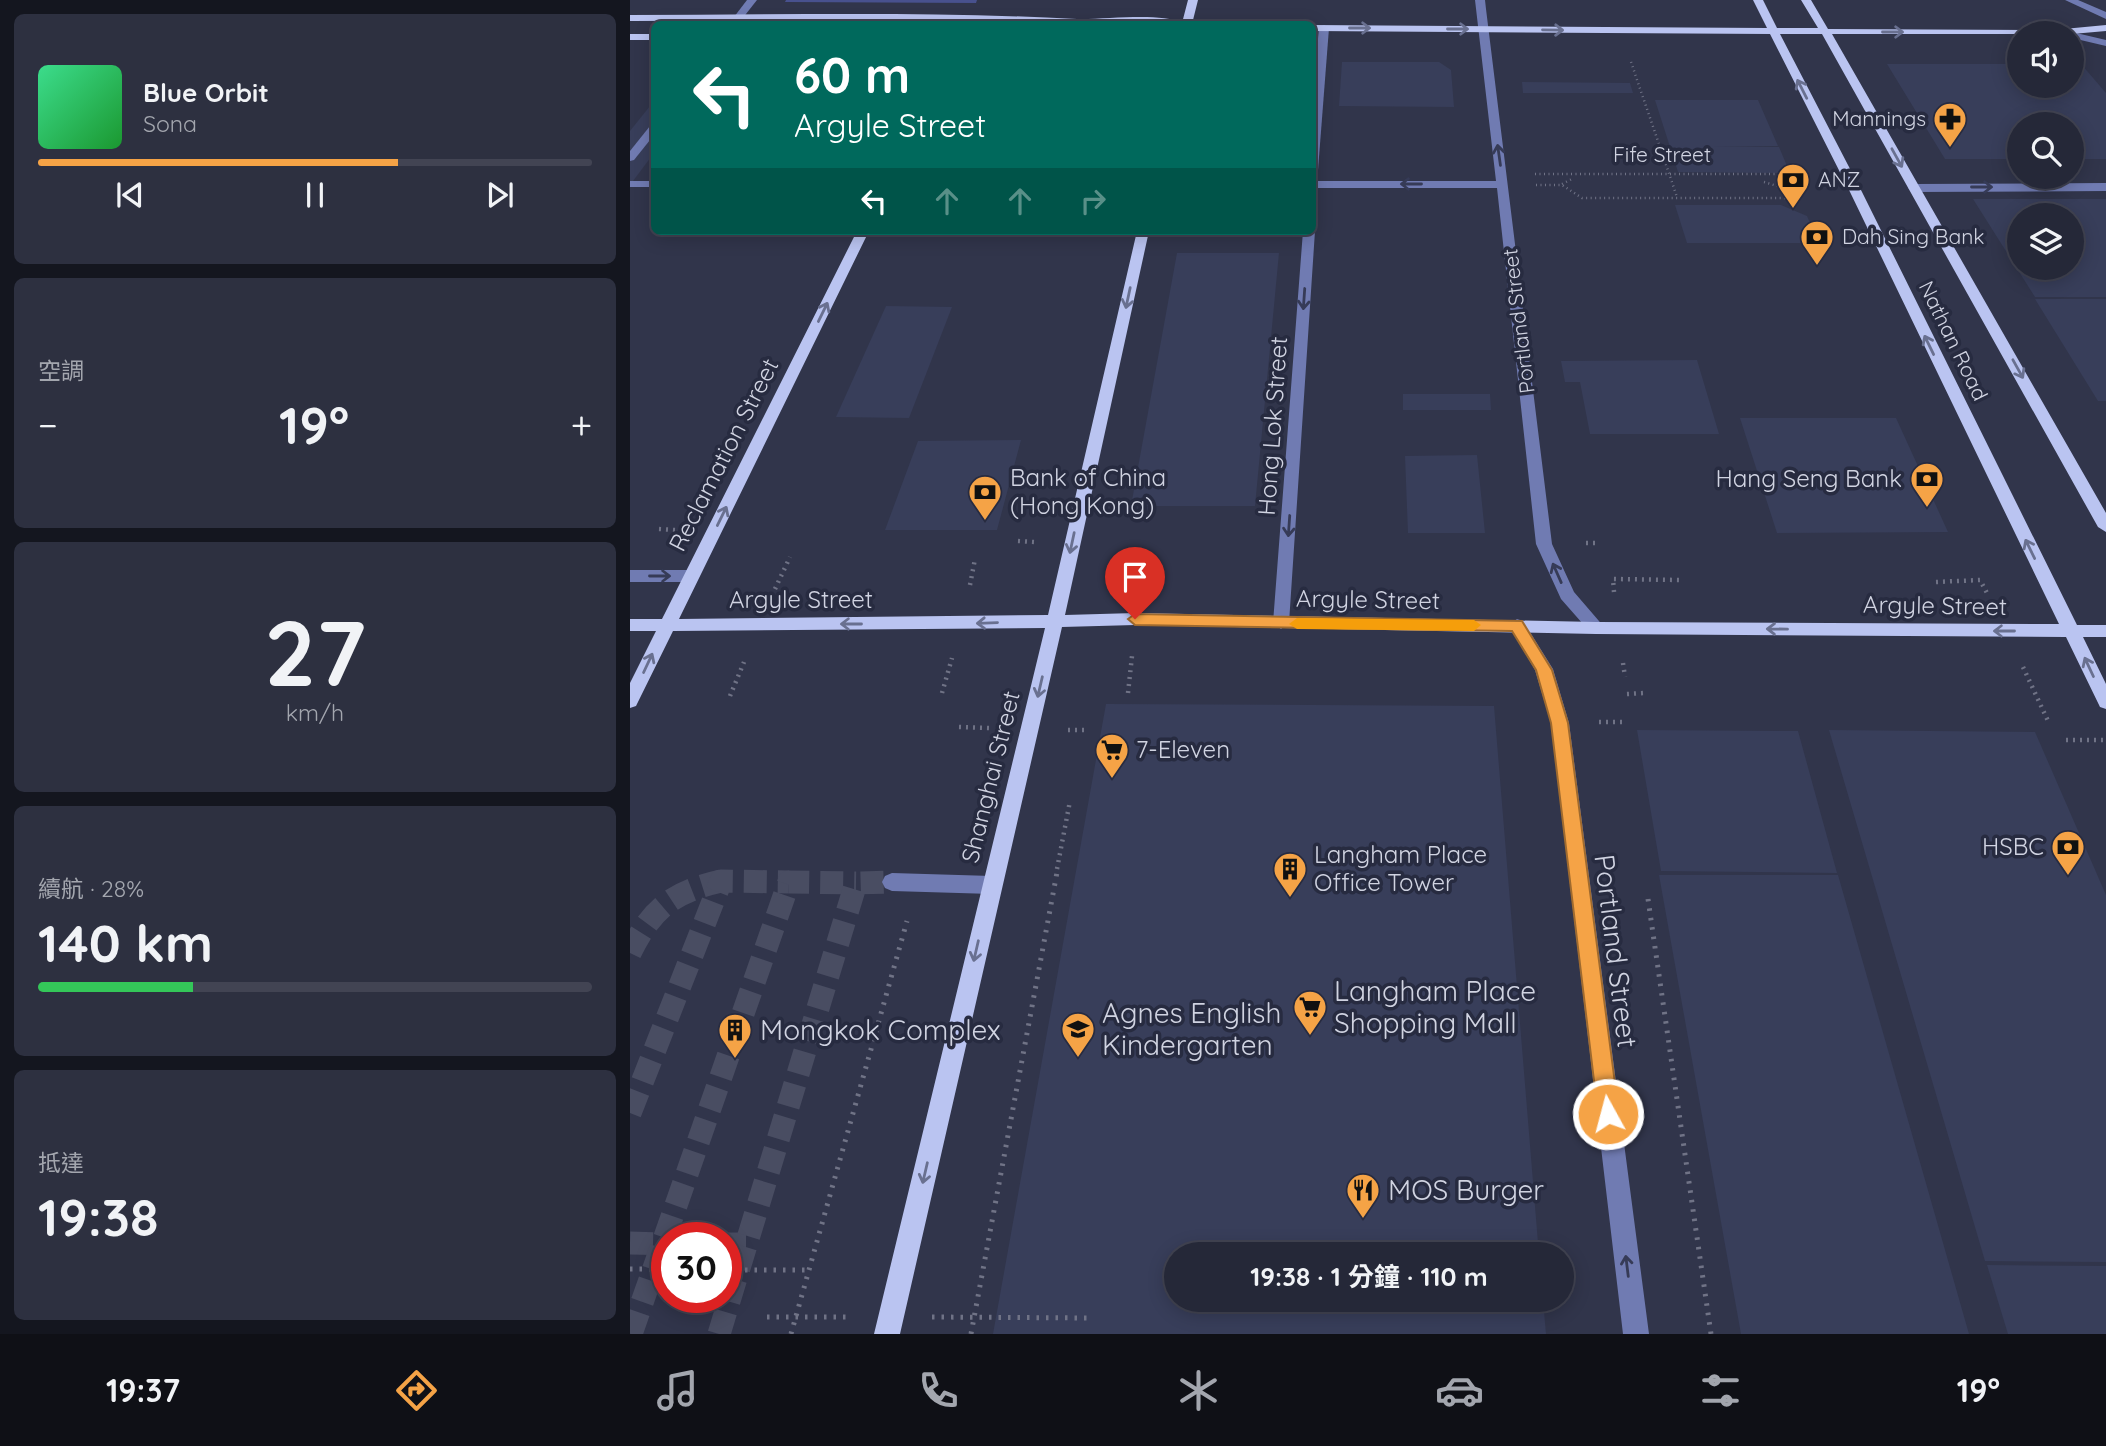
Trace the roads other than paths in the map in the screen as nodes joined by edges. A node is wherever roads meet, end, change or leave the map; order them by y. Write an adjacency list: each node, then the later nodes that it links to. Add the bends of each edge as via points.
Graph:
1 (752, 0): 8 (street)
2 (1193, 0): 11 (main road)
3 (1480, 0): 14 (street, Portland Street)
4 (1758, 0): 16 (main road, Nathan Road)
5 (1806, 0): 17 (main road, Nathan Road)
6 (2070, 0): 7 (street)
7 (2106, 16)
8 (739, 17): 9 (main road); 10 (main road)
9 (630, 18)
10 (1071, 21)
11 (1188, 21)
12 (1318, 28): 14 (main road, one-way to 14); 23 (street)
13 (2106, 28): 15 (main road)
14 (1484, 29): 16 (main road, one-way to 16); 29 (street, Portland Street, one-way to 14)
15 (2084, 30)
16 (1773, 32): 17 (main road); 44 (main road, Nathan Road, one-way to 16)
17 (1825, 32): 18 (main road, one-way to 18); 31 (main road, Nathan Road, one-way to 31)
18 (2007, 33)
19 (632, 37): 20 (main road)
20 (651, 37)
21 (2084, 38): 22 (street)
22 (2106, 43)
23 (1316, 75)
24 (651, 132): 25 (street)
25 (630, 158)
26 (630, 184): 27 (street)
27 (651, 184)
28 (1316, 184): 29 (street, one-way to 28)
29 (1503, 185): 43 (street, Portland Street, one-way to 29, via 1567,595 1544,544)
30 (2106, 187): 31 (street, one-way to 30)
31 (1914, 188): 35 (main road, Nathan Road, one-way to 35)
32 (861, 235): 37 (main road, Reclamation Street, one-way to 32)
33 (1142, 235): 38 (main road, Shanghai Street, one-way to 38)
34 (1309, 235): 39 (street, Hong Lok Street, one-way to 39)
35 (2106, 527)
36 (630, 576): 37 (street, one-way to 37)
37 (690, 576): 41 (main road, Reclamation Street)
38 (1055, 621): 39 (main road, Argyle Street); 41 (main road, Argyle Street, one-way to 41); 49 (main road, Shanghai Street, one-way to 49)
39 (1282, 623): 42 (main road, Argyle Street)
40 (630, 625): 41 (main road, Argyle Street)
41 (666, 625): 46 (main road, Reclamation Street, one-way to 41)
42 (1517, 625): 43 (main road, Argyle Street); 51 (street, Portland Street, one-way to 42, via 1560,723 1544,670)
43 (1596, 628): 44 (main road, Argyle Street, one-way to 43)
44 (2072, 631): 45 (main road, Argyle Street); 47 (main road, Nathan Road, one-way to 44)
45 (2106, 631)
46 (630, 701)
47 (2106, 702)
48 (892, 882): 49 (street)
49 (992, 885): 50 (main road, Shanghai Street, one-way to 50)
50 (887, 1334)
51 (1636, 1334)

